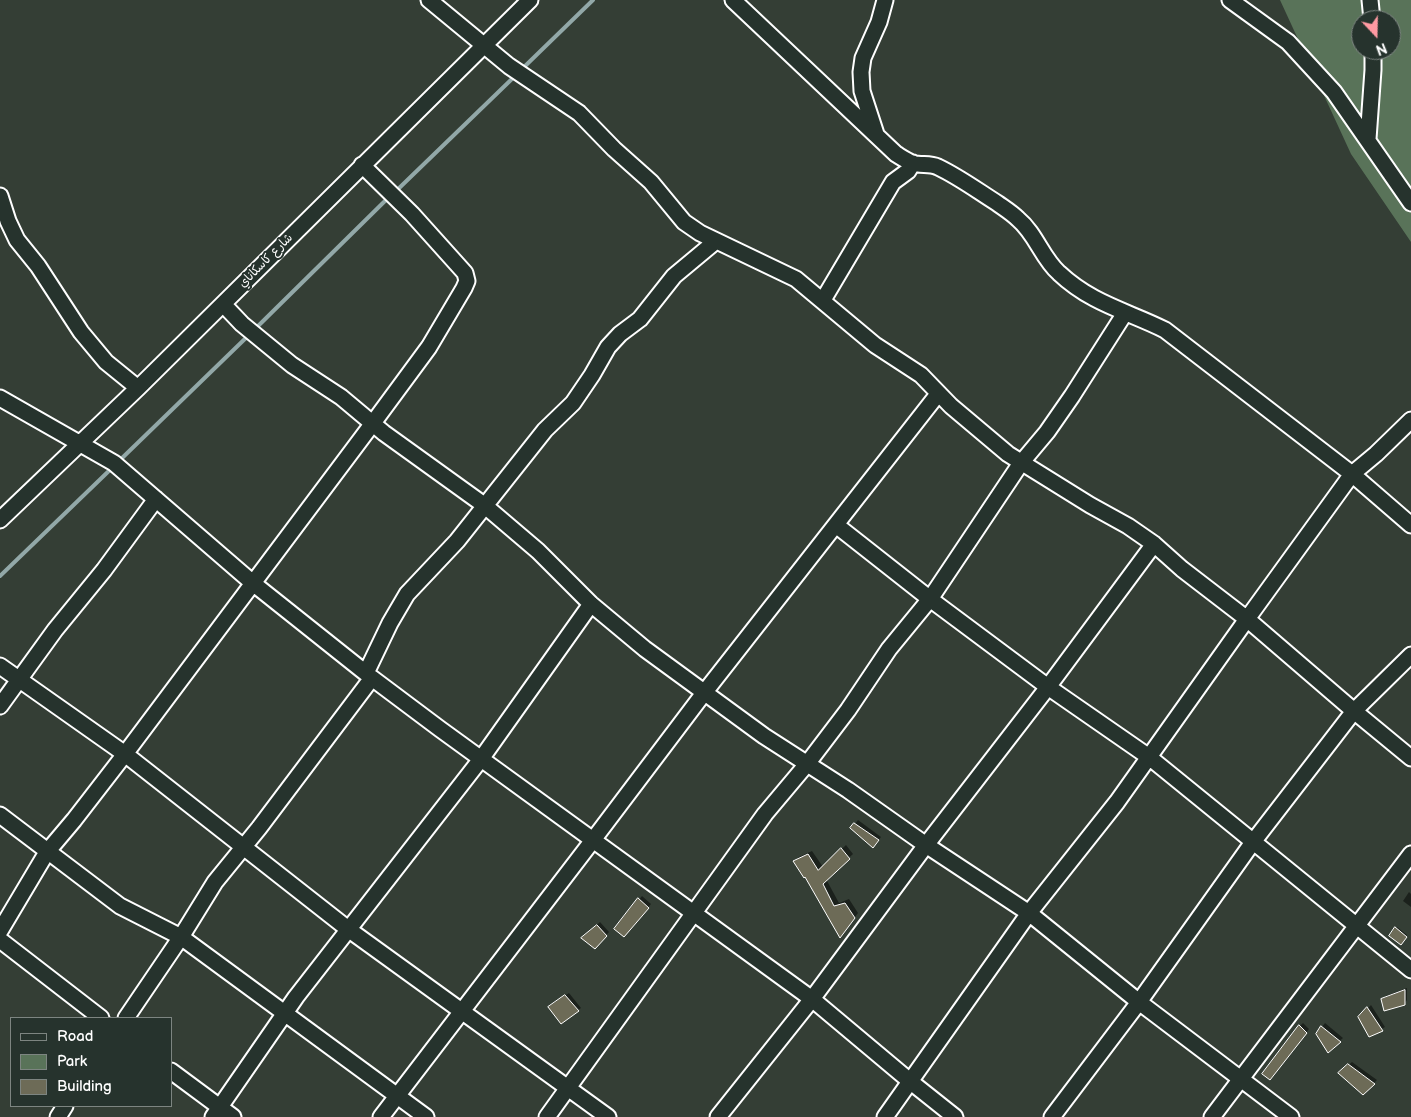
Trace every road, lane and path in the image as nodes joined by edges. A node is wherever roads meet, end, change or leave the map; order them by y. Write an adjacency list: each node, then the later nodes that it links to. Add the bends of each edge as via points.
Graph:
1 (429, 0): 6 (street)
2 (530, 0): 6 (street, شارع كاسكاناي)
3 (733, 0): 8 (street)
4 (885, 0): 8 (street, via 863,58 861,72 862,91)
5 (1230, 0): 9 (street, via 1288,42 1334,92)
6 (484, 45): 12 (street, شارع كاسكاناي); 16 (street, via 579,113 651,182 684,222)
7 (1373, 60): 9 (street)
8 (877, 136): 10 (street)
9 (1368, 139): 15 (street)
10 (896, 154): 11 (street); 13 (street)
11 (913, 163): 13 (street); 19 (street, via 938,167 1018,218 1033,235 1046,259 1073,286)
12 (362, 165): 18 (street, شارع كاسكاناي); 24 (street, via 444,248 464,272 466,281 429,347)
13 (893, 182): 17 (street)
14 (0, 196): 20 (street, via 17,240 72,319 106,362)
15 (1411, 203)
16 (716, 241): 17 (street, via 796,278); 29 (street, via 674,276 640,319 608,346 573,403 545,430)
17 (823, 300): 21 (street, via 875,345 921,375)
18 (223, 304): 20 (street, شارع كاسكاناي); 24 (street, via 292,365)
19 (1125, 313): 26 (street, via 1047,432); 27 (street, via 1165,330)
20 (138, 388): 25 (street, شارع كاسكاناي)
21 (938, 394): 26 (street); 31 (street)
22 (0, 398): 25 (street)
23 (1411, 420): 27 (street)
24 (373, 424): 29 (street); 34 (street)
25 (80, 444): 28 (street, via 114,463); 30 (street, شارع كاسكاناي)
26 (1021, 462): 33 (street); 35 (street)
27 (1352, 474): 32 (street); 37 (street)
28 (156, 499): 34 (street); 41 (street)
29 (484, 505): 36 (street, via 538,550); 40 (street, via 457,541 408,594 390,623)
30 (0, 520)
31 (836, 525): 35 (street); 43 (street)
32 (1411, 525)
33 (1154, 544): 37 (street); 42 (street)
34 (254, 584): 40 (street); 46 (street)
35 (930, 599): 42 (street); 50 (street, via 889,649)
36 (591, 604): 43 (street); 49 (street)
37 (1247, 619): 45 (street); 47 (street)
38 (1411, 655): 45 (street)
39 (0, 666): 41 (street)
40 (369, 675): 49 (street); 55 (street)
41 (20, 680): 44 (street); 46 (street)
42 (1048, 687): 47 (street); 54 (street)
43 (704, 692): 50 (street); 52 (street)
44 (0, 706)
45 (1354, 711): 48 (street); 53 (street)
46 (125, 754): 55 (street); 56 (street)
47 (1149, 757): 53 (street); 59 (street)
48 (1411, 758)
49 (481, 759): 52 (street); 61 (street)
50 (807, 764): 54 (street); 58 (street, via 765,814)
51 (0, 815): 56 (street)
52 (593, 840): 58 (street); 68 (street)
53 (1253, 842): 60 (street); 67 (street)
54 (926, 845): 59 (street); 66 (street)
55 (243, 847): 61 (street); 63 (street, via 215,882)
56 (47, 852): 62 (street); 63 (street, via 120,906)
57 (1411, 854): 60 (street)
58 (693, 912): 66 (street); 75 (street)
59 (1029, 913): 67 (street); 74 (street)
60 (1356, 926): 65 (street); 73 (street)
61 (348, 929): 68 (street); 69 (street)
62 (0, 931)
63 (182, 937): 69 (street); 71 (street)
64 (0, 940): 70 (street)
65 (1411, 970)
66 (812, 999): 74 (street); 83 (street)
67 (1139, 1002): 73 (street); 86 (street)
68 (461, 1011): 75 (street); 76 (street)
69 (284, 1014): 76 (street); 77 (street)
70 (100, 1017)
71 (127, 1017)
72 (172, 1072): 77 (street)
73 (1240, 1079): 87 (street); 88 (street)
74 (911, 1082): 84 (street); 85 (street)
75 (569, 1088): 81 (street); 82 (street)
76 (398, 1095): 79 (street); 80 (street)
77 (216, 1112): 78 (street)
78 (233, 1117)
79 (381, 1117)
80 (426, 1117)
81 (547, 1117)
82 (608, 1117)
83 (718, 1117)
84 (885, 1117)
85 (955, 1117)
86 (1052, 1117)
87 (1212, 1117)
88 (1290, 1117)

